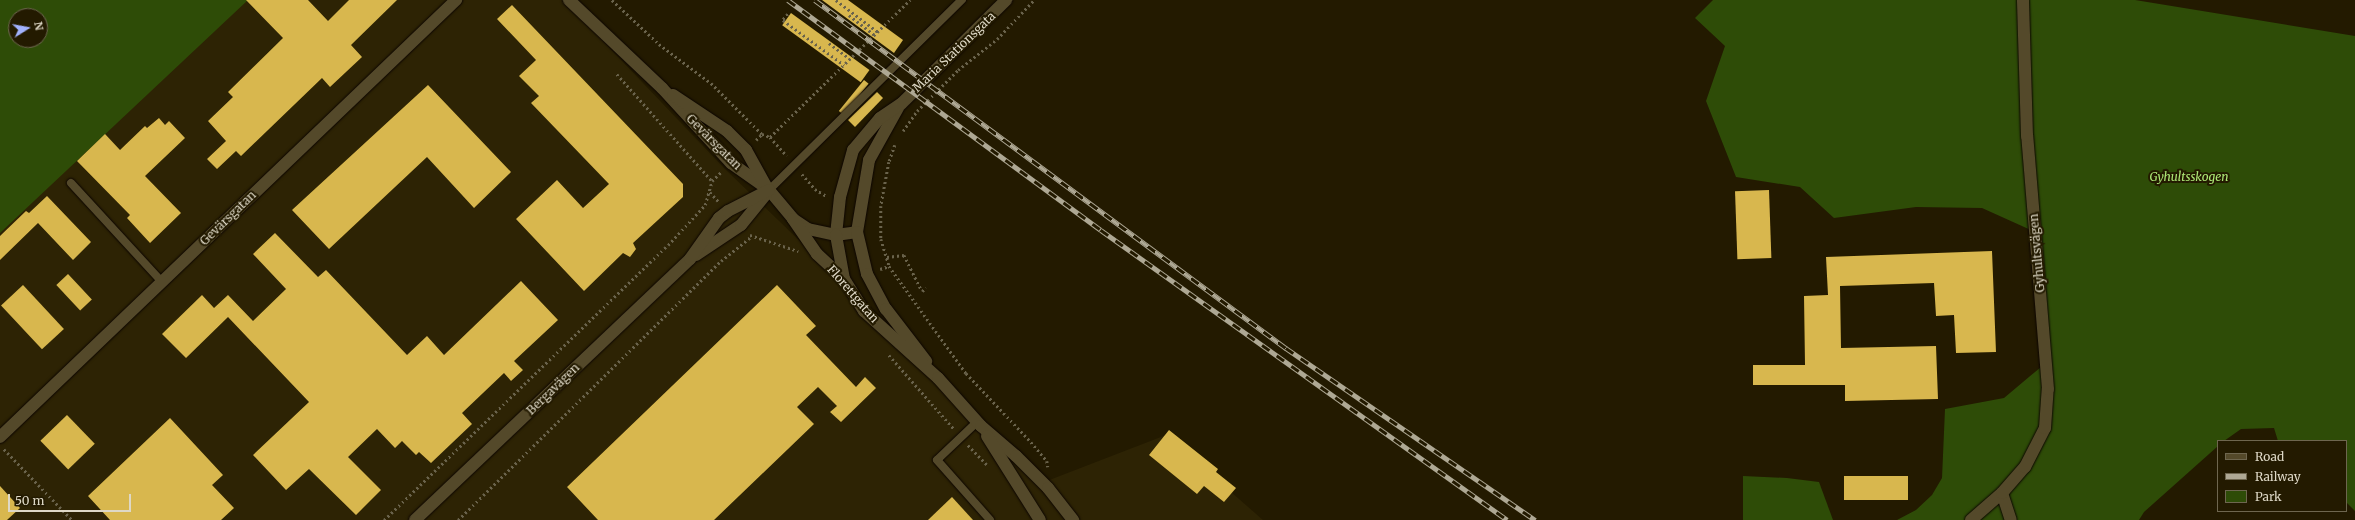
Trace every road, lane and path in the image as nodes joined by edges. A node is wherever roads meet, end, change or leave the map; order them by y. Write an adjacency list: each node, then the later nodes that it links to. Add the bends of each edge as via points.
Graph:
1 (456, 0): 43 (street, Gevärsgatan)
2 (570, 0): 18 (street, Gevärsgatan)
3 (612, 0): 21 (path, via 664,49 711,83)
4 (836, 0): 12 (path)
5 (910, 0): 12 (path)
6 (962, 0): 23 (lane)
7 (1006, 0): 19 (street, Maria Stationsgata)
8 (1034, 0): 20 (path, via 997,39 958,70 917,111)
9 (2023, 0): 53 (street, Gyhultsvägen, via 2027,136 2048,389 2045,428 2025,467)
10 (788, 14): 16 (path, via 783,20)
11 (849, 15): 13 (path)
12 (878, 32): 13 (path)
13 (875, 35): 15 (path)
14 (829, 43): 15 (path)
15 (850, 59): 16 (path)
16 (844, 65): 23 (path, via 770,137)
17 (617, 74): 24 (path)
18 (662, 88): 26 (street, Gevärsgatan, via 731,163); 26 (street, Gevärsgatan, via 700,110 727,130 746,150)
19 (901, 104): 28 (street, Maria Stationsgata, via 880,118 853,150); 29 (street, Maria Stationsgata, via 869,160)
20 (901, 133)
21 (762, 134)
22 (897, 139): 30 (path, via 889,162)
23 (795, 166): 26 (lane); 28 (path, via 815,189 825,195)
24 (712, 181)
25 (71, 183): 43 (lane)
26 (769, 190): 32 (street, Bergavägen); 33 (street, Gevärsgatan); 34 (street, Bergavägen)
27 (710, 192): 32 (path)
28 (840, 197): 36 (street, Maria Stationsgata)
29 (861, 199): 30 (path); 35 (street, Maria Stationsgata)
30 (882, 201): 39 (path, via 881,239)
31 (705, 205): 55 (path, via 527,383)
32 (728, 211): 40 (street, Bergavägen, via 719,218)
33 (793, 219): 36 (street, Gevärsgatan, via 808,229); 42 (street, Florettgatan, via 817,254)
34 (741, 225): 37 (path); 40 (street, Bergavägen)
35 (857, 232): 36 (street, Gevärsgatan); 41 (street, Maria Stationsgata)
36 (836, 235): 42 (street, Maria Stationsgata)
37 (751, 237): 38 (path, via 781,244); 57 (path, via 721,261)
38 (805, 255)
39 (887, 257): 44 (path, via 904,255 922,290); 52 (path, via 889,266 966,372 1031,442 1046,461)
40 (690, 258): 56 (street, Bergavägen)
41 (867, 274): 46 (street, Florettgatan, via 886,309)
42 (844, 279): 46 (street, Florettgatan, via 864,311)
43 (162, 282): 48 (street, Gevärsgatan)
44 (926, 288)
45 (888, 353): 49 (path)
46 (938, 378): 47 (street, Florettgatan)
47 (979, 424): 49 (lane); 59 (street, Florettgatan); 60 (street, Florettgatan, via 1048,488)
48 (0, 437)
49 (961, 437): 51 (path); 58 (lane, via 937,460)
50 (0, 444): 54 (path)
51 (993, 472)
52 (1050, 472)
53 (2002, 493): 61 (street, Gyhultsvägen); 62 (street)
54 (72, 520)
55 (384, 520)
56 (415, 520)
57 (458, 520)
58 (990, 520)
59 (1040, 520)
60 (1073, 520)
61 (1971, 520)
62 (2011, 520)

